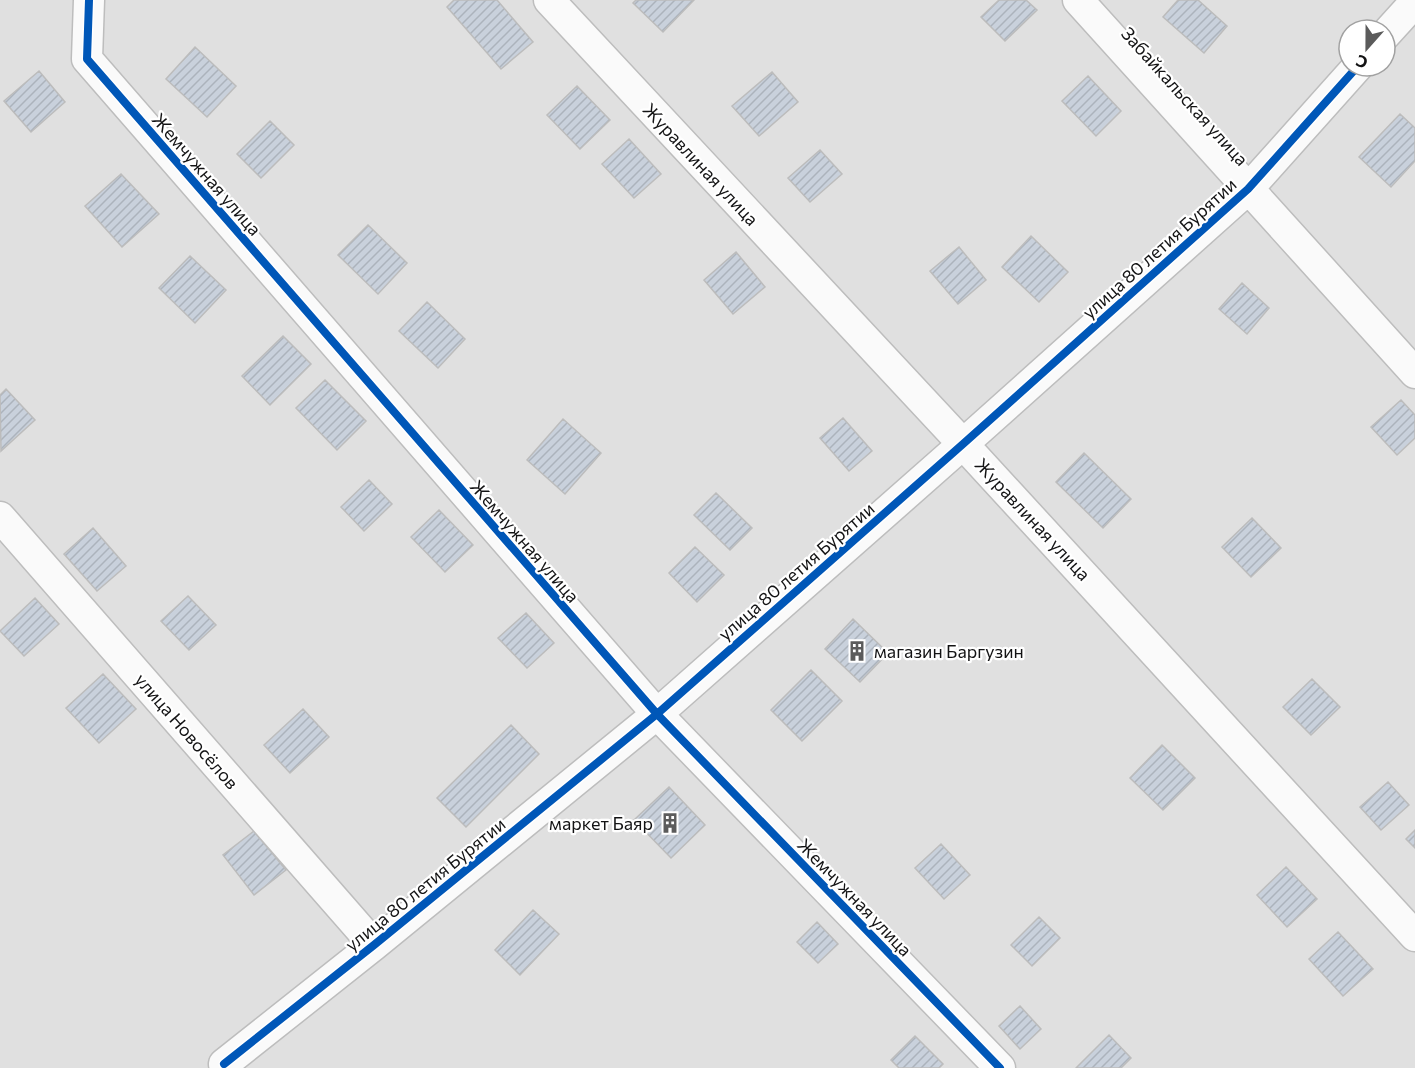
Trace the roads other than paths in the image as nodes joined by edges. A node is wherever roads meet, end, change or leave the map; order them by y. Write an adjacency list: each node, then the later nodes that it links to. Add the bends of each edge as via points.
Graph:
1 (89, 0): 11 (street, Жемчужная улица, via 87,59)
2 (549, 0): 9 (street, Журавлиная улица)
3 (1078, 0): 7 (street, Забайкальская улица)
4 (1415, 2): 5 (street)
5 (1397, 22)
6 (1347, 78): 7 (street, улица 80 летия Бурятии)
7 (1248, 189): 8 (street, Забайкальская улица); 9 (street, улица 80 летия Бурятии)
8 (1415, 373)
9 (963, 444): 11 (street, улица 80 летия Бурятии); 12 (street, Журавлиная улица)
10 (0, 517): 13 (street, улица Новосёлов)
11 (657, 714): 13 (street, улица 80 летия Бурятии); 15 (street, Жемчужная улица)
12 (1415, 936)
13 (374, 945): 14 (street, улица 80 летия Бурятии)
14 (224, 1064)
15 (1000, 1068)

